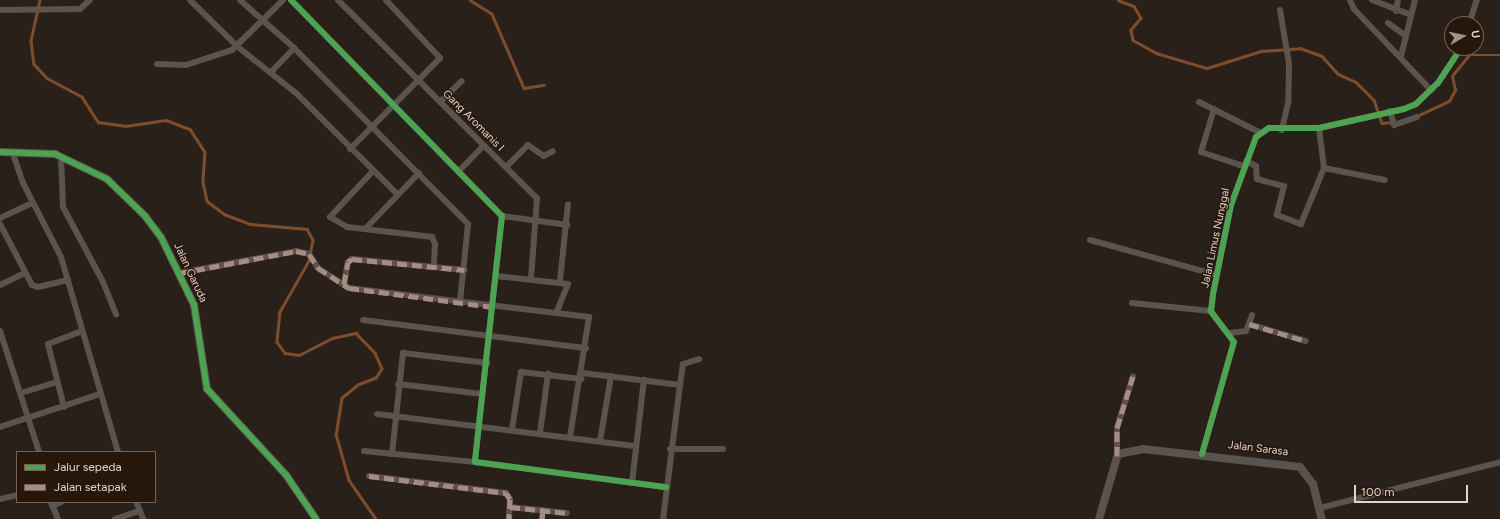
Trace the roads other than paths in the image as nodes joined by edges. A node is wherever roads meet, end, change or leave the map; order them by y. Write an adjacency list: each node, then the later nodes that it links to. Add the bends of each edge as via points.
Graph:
1 (90, 0): 13 (street, via 83,8)
2 (190, 0): 21 (street)
3 (240, 0): 18 (street)
4 (283, 0): 18 (street)
5 (290, 0): 32 (street)
6 (338, 0): 27 (street, Gang Aromanis I)
7 (386, 0): 27 (street, via 440,55)
8 (1350, 0): 23 (street, via 1354,9)
9 (1372, 0): 15 (street)
10 (1398, 0): 15 (street)
11 (1415, 0): 16 (street)
12 (1477, 0): 17 (street)
13 (0, 10)
14 (1280, 10): 38 (street, via 1289,64 1288,103)
15 (1396, 11): 16 (street)
16 (1411, 16): 20 (street)
17 (1472, 16)
18 (262, 21): 21 (street); 22 (street)
19 (1388, 23): 20 (street)
20 (1406, 36): 23 (street)
21 (238, 47): 25 (street, via 196,62); 26 (street)
22 (294, 48): 26 (street); 36 (street)
23 (1401, 56): 29 (street)
24 (1455, 56): 29 (street)
25 (157, 64)
26 (272, 71): 41 (street)
27 (418, 80): 30 (street, Gang Aromanis I); 32 (street)
28 (462, 81): 30 (street)
29 (1430, 90): 34 (street, via 1416,104)
30 (440, 102): 40 (street, Gang Aromanis I)
31 (1200, 102): 33 (street)
32 (395, 104): 36 (street); 49 (street)
33 (1214, 109): 39 (street); 46 (street, via 1201,152)
34 (1390, 113): 35 (street, via 1392,124); 37 (street)
35 (1417, 117)
36 (373, 127): 41 (street); 51 (street)
37 (1319, 128): 38 (street); 48 (street)
38 (1282, 130): 39 (street, via 1269,128)
39 (1259, 132): 46 (street, Jalan Limus Nunggal)
40 (483, 146): 47 (street, Gang Aromanis I); 49 (street)
41 (350, 149): 50 (street)
42 (553, 151): 47 (street, via 544,156 528,146)
43 (0, 152): 44 (street, Jalan Garuda)
44 (13, 154): 45 (street, Jalan Garuda, via 46,151); 54 (street)
45 (61, 157): 66 (street, Jalan Garuda, via 107,179 124,192 161,237); 79 (street, via 64,206 85,245)
46 (1245, 164): 48 (street, via 1256,166 1257,179 1284,186 1278,215 1301,224); 67 (street, Jalan Limus Nunggal)
47 (506, 167): 58 (street, Gang Aromanis I, via 537,198)
48 (1324, 168): 52 (street)
49 (460, 170): 56 (street)
50 (373, 171): 53 (street); 61 (street, via 330,215 347,227)
51 (419, 173): 53 (street); 64 (street, via 468,224)
52 (1385, 180)
53 (396, 193): 61 (street)
54 (32, 203): 57 (street); 70 (street, via 56,245)
55 (568, 204): 60 (street)
56 (502, 216): 58 (street); 68 (street)
57 (0, 218)
58 (537, 221): 60 (street); 69 (street, Gang Aromanis I)
59 (0, 224): 65 (street)
60 (567, 225): 71 (street)
61 (367, 227): 63 (street, via 432,236 435,244)
62 (1090, 240): 67 (street)
63 (434, 266): 64 (street); 72 (street, via 351,259)
64 (464, 270): 74 (street)
65 (26, 273): 70 (street, via 36,287); 73 (street)
66 (180, 273): 72 (street, via 296,250 309,254 318,268); 138 (street, Jalan Garuda, via 197,314 207,389 286,475)
67 (1217, 274): 77 (street, Jalan Limus Nunggal)
68 (496, 276): 69 (street); 76 (street)
69 (531, 278): 71 (street)
70 (68, 280): 84 (street)
71 (560, 281): 78 (street, via 569,286)
72 (344, 284): 74 (street, via 349,288)
73 (0, 285)
74 (460, 302): 76 (street)
75 (1132, 303): 77 (street)
76 (493, 307): 78 (street); 86 (street)
77 (1211, 311): 85 (street)
78 (556, 313): 88 (street, via 590,318)
79 (116, 315)
80 (1252, 315): 82 (street)
81 (363, 320): 86 (street)
82 (1249, 324): 85 (street, via 1244,332); 87 (street)
83 (0, 331): 99 (street)
84 (82, 331): 96 (street, via 48,343); 100 (street)
85 (1230, 333): 119 (street, via 1233,348)
86 (490, 336): 88 (street); 90 (street)
87 (1306, 340)
88 (586, 348): 92 (street)
89 (699, 358): 98 (street, via 683,364)
90 (487, 362): 97 (street, via 405,351); 101 (street)
91 (548, 374): 92 (street); 108 (street, via 521,372); 109 (street)
92 (582, 376): 93 (street); 110 (street)
93 (611, 376): 95 (street); 111 (street)
94 (1133, 376): 120 (street, via 1117,428)
95 (644, 380): 98 (street); 112 (street)
96 (57, 382): 99 (street); 102 (street)
97 (398, 384): 101 (street); 104 (street)
98 (680, 385): 113 (street)
99 (21, 393): 105 (street)
100 (100, 394): 102 (street); 116 (street)
101 (482, 394): 106 (street)
102 (64, 407): 105 (street)
103 (377, 414): 104 (street)
104 (395, 417): 106 (street); 118 (street)
105 (29, 419): 107 (street); 115 (street)
106 (478, 426): 108 (street); 121 (street)
107 (0, 427)
108 (512, 429): 109 (street)
109 (540, 433): 110 (street)
110 (570, 437): 111 (street)
111 (600, 441): 112 (street)
112 (634, 446): 124 (street)
113 (670, 449): 114 (street); 125 (street)
114 (723, 449)
115 (39, 451)
116 (118, 451)
117 (364, 451): 118 (street)
118 (392, 454): 121 (street)
119 (1202, 454): 120 (street, via 1143,449 1126,450); 131 (street, Jalan Sarasa, via 1300,467 1311,480)
120 (1117, 456): 142 (street)
121 (475, 462): 124 (street)
122 (1500, 462): 131 (street)
123 (369, 476): 130 (street, via 506,494)
124 (632, 483): 125 (street)
125 (666, 487): 141 (street)
126 (16, 495): 127 (street)
127 (0, 499)
128 (136, 503): 133 (street)
129 (52, 504): 135 (street)
130 (510, 507): 132 (street); 139 (street)
131 (1320, 508): 143 (street, Jalan Sarasa)
132 (543, 510): 134 (street); 140 (street)
133 (140, 511): 136 (street); 137 (street)
134 (567, 513)
135 (58, 519)
136 (115, 519)
137 (142, 519)
138 (316, 519)
139 (509, 519)
140 (542, 519)
141 (663, 519)
142 (1099, 519)
143 (1322, 519)

